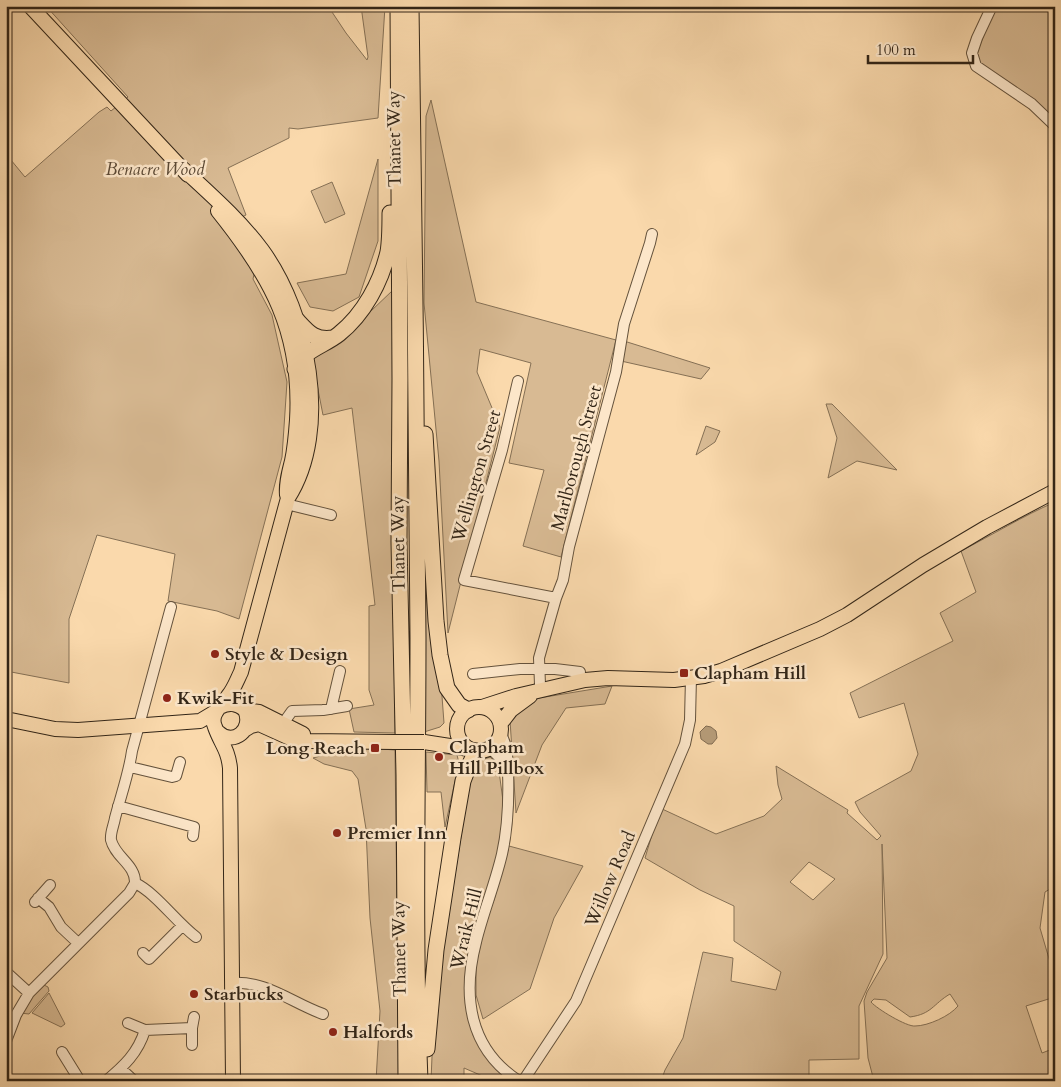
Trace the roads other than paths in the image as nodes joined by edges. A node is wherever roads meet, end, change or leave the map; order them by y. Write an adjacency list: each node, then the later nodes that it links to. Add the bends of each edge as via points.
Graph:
1 (30, 6): 7 (main road)
2 (398, 6): 5 (highway, Thanet Way)
3 (411, 6): 9 (highway, Thanet Way)
4 (992, 6): 6 (street, via 972,52 976,66 1032,104)
5 (399, 84): 11 (highway, via 393,130 388,251 368,300 348,326); 73 (highway, Thanet Way, via 399,542)
6 (1055, 126)
7 (182, 168): 10 (main road, via 254,238 280,278); 13 (main road, via 240,239 265,276 286,323)
8 (652, 234): 18 (street, Marlborough Street, via 624,324 616,372)
9 (416, 318): 29 (highway, via 438,645 447,688 459,705); 74 (highway, Thanet Way, via 416,851)
10 (298, 320): 11 (highway, via 312,336); 12 (main road)
11 (333, 338): 12 (highway)
12 (306, 354): 13 (highway); 16 (main road, via 309,430 303,465)
13 (296, 370): 16 (main road, via 297,420 286,485)
14 (518, 381): 18 (street, Wellington Street, via 502,450 464,580)
15 (1055, 491): 25 (main road, via 987,527 820,629 721,671)
16 (287, 501): 17 (street); 22 (main road)
17 (331, 515)
18 (556, 598): 20 (street, Marlborough Street, via 539,658)
19 (171, 607): 36 (street)
20 (539, 669): 23 (street); 24 (street); 26 (street, Marlborough Street)
21 (340, 671): 28 (street)
22 (241, 672): 30 (main road); 31 (main road)
23 (580, 672)
24 (477, 676)
25 (691, 677): 26 (main road, via 674,680 608,678); 77 (street, Willow Road, via 690,720 685,744 576,1001)
26 (542, 690): 29 (main road); 38 (main road, via 511,710)
27 (347, 706): 28 (street)
28 (332, 708): 34 (street, via 292,711)
29 (475, 708): 37 (main road, via 459,721); 38 (main road, via 494,712)
30 (243, 709): 31 (main road, via 229,704); 34 (main road, via 259,712); 40 (main road, via 247,718)
31 (218, 710): 33 (main road, via 200,721); 39 (main road, via 213,720)
32 (6, 719): 36 (main road, via 55,729)
33 (186, 722): 35 (main road); 36 (main road)
34 (282, 725): 41 (main road)
35 (202, 726): 39 (main road); 43 (main road, via 215,734)
36 (132, 727): 46 (street)
37 (457, 727): 42 (main road, via 446,736); 44 (main road, via 460,740)
38 (501, 729): 44 (main road, via 495,744); 48 (street, Wraik Hill, via 508,750)
39 (217, 731): 40 (main road, via 231,738); 43 (main road)
40 (243, 732): 41 (main road, via 259,724 290,738); 47 (main road, via 232,750)
41 (323, 741): 42 (main road, bridge)
42 (424, 742): 44 (main road)
43 (226, 748): 47 (main road)
44 (479, 749): 48 (street, via 503,761); 75 (highway, via 463,782 451,847 436,950)
45 (180, 762): 46 (street, via 176,776 172,777)
46 (130, 767): 49 (street)
47 (230, 768): 58 (main road)
48 (508, 770): 76 (street, Wraik Hill, via 504,842 476,942 470,997 481,1041 503,1070)
49 (118, 806): 50 (street, via 194,827); 51 (street, via 111,839 134,873)
50 (193, 836)
51 (135, 883): 53 (street, via 146,889); 55 (street, via 129,893)
52 (50, 885): 55 (street, via 36,900 51,910 61,927)
53 (182, 926): 54 (street); 56 (street, via 149,959)
54 (196, 937)
55 (78, 943): 59 (street)
56 (143, 953)
57 (6, 972): 59 (street)
58 (232, 983): 60 (street, via 260,985); 72 (main road)
59 (29, 993): 65 (street)
60 (323, 1014)
61 (194, 1017): 63 (street)
62 (128, 1023): 64 (street)
63 (192, 1028): 64 (street); 66 (street)
64 (144, 1030): 68 (street, via 137,1050)
65 (6, 1041)
66 (192, 1044)
67 (62, 1052): 69 (street)
68 (121, 1069): 70 (street); 71 (street)
69 (80, 1081)
70 (106, 1081)
71 (134, 1081)
72 (233, 1081)
73 (406, 1081)
74 (420, 1081)
75 (424, 1081)
76 (519, 1081)
77 (523, 1081)

